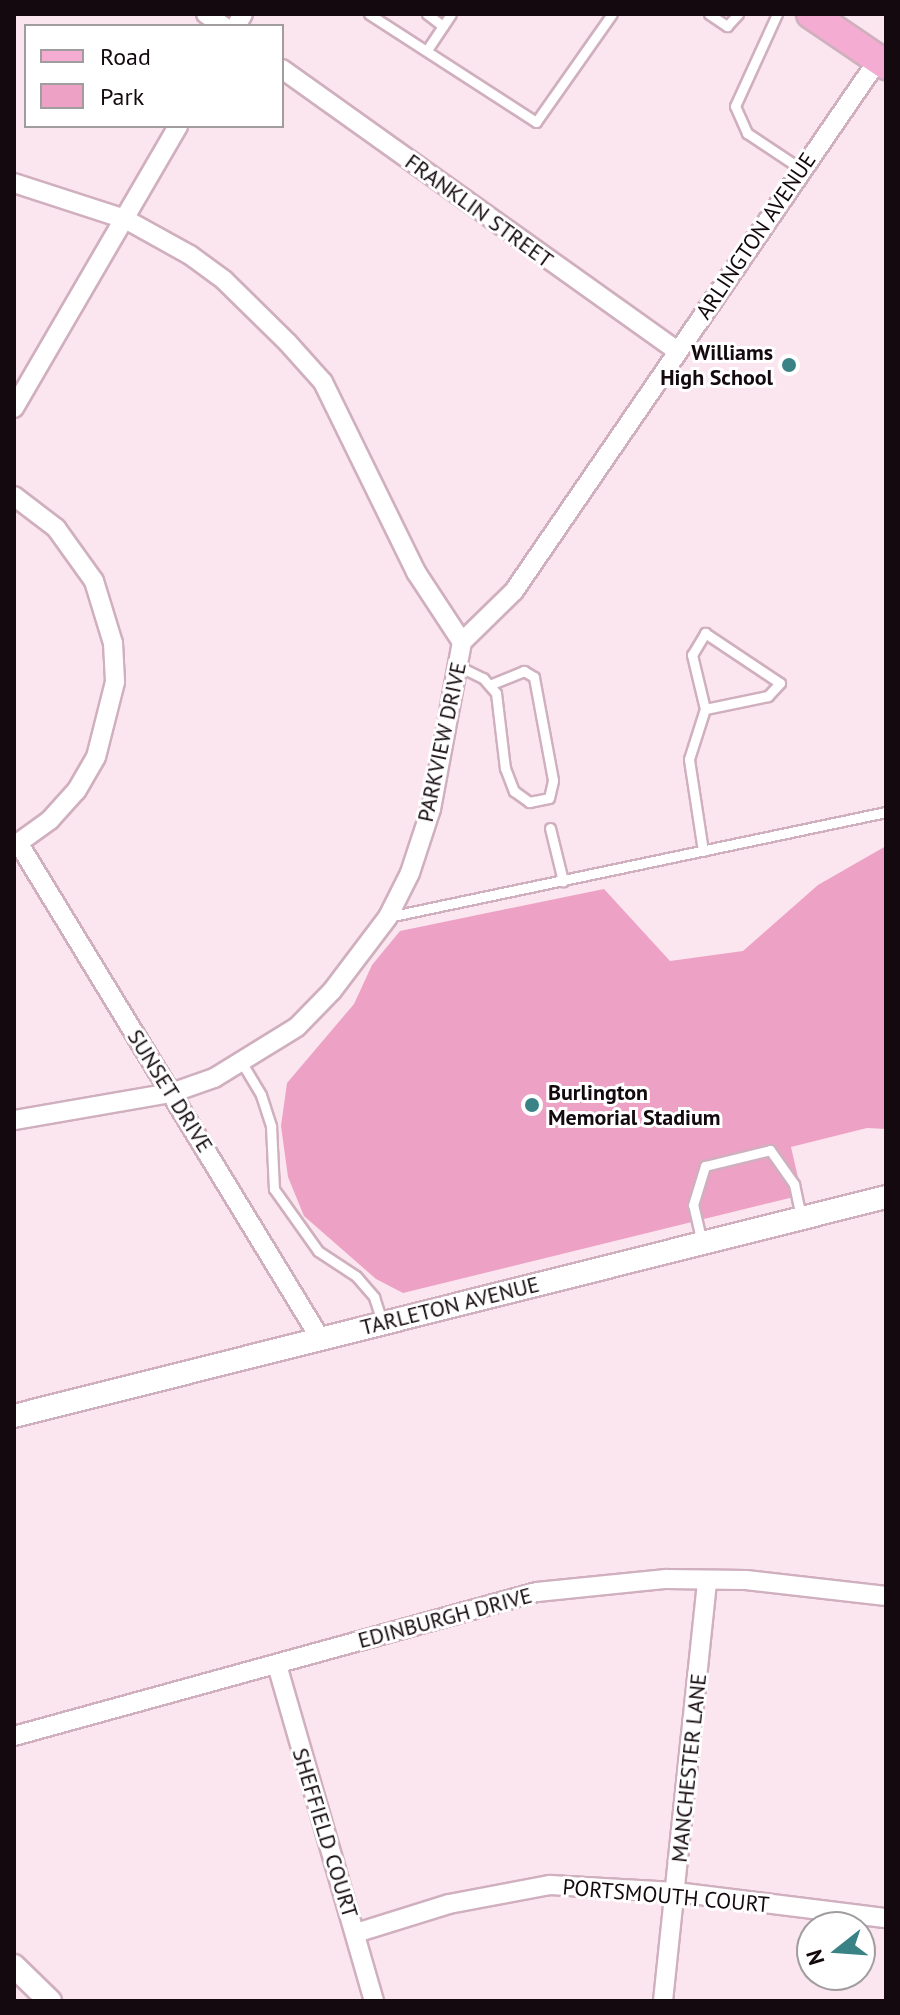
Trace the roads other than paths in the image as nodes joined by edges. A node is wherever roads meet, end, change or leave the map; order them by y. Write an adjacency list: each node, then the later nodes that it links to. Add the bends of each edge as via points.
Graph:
1 (369, 14): 10 (lane)
2 (427, 14): 9 (lane)
3 (451, 14): 9 (lane)
4 (612, 14): 10 (lane, via 536,122)
5 (709, 14): 6 (lane, via 727,26)
6 (738, 14)
7 (777, 14): 14 (lane, via 735,106 747,133)
8 (821, 17): 11 (main road)
9 (443, 26): 10 (lane)
10 (427, 50)
11 (882, 62): 14 (street, ARLINGTON AVENUE)
12 (284, 70): 17 (street, FRANKLIN STREET)
13 (177, 128): 16 (street)
14 (801, 169): 17 (street, ARLINGTON AVENUE)
15 (14, 183): 16 (street, PARKVIEW DRIVE)
16 (125, 219): 18 (street); 20 (street, PARKVIEW DRIVE, via 224,280 323,382 416,572)
17 (677, 351): 20 (street, ARLINGTON AVENUE, via 514,591)
18 (14, 408)
19 (14, 496): 28 (street, via 56,528 94,581 113,643 115,682 100,745 76,791)
20 (462, 642): 21 (street, PARKVIEW DRIVE)
21 (458, 666): 22 (lane); 31 (street, PARKVIEW DRIVE, via 431,809 410,873)
22 (492, 684): 24 (lane, via 514,791 529,802); 24 (lane, via 524,671 534,677 553,780 553,790)
23 (705, 709): 23 (lane, via 768,696 780,683 705,633 692,655); 29 (lane, via 689,759)
24 (543, 800): 25 (lane)
25 (546, 812)
26 (886, 812): 29 (lane)
27 (550, 828): 30 (lane)
28 (17, 845): 33 (street, SUNSET DRIVE)
29 (703, 851): 30 (lane)
30 (563, 881): 31 (lane)
31 (388, 917): 32 (street, PARKVIEW DRIVE, via 297,1027)
32 (242, 1063): 33 (street, PARKVIEW DRIVE); 38 (lane, via 271,1126 274,1189 318,1251 356,1276 374,1297)
33 (171, 1093): 34 (street, PARKVIEW DRIVE); 39 (street, SUNSET DRIVE)
34 (14, 1120)
35 (886, 1197): 36 (street, TARLETON AVENUE)
36 (801, 1218): 37 (street, TARLETON AVENUE); 37 (lane, via 794,1184 770,1150 705,1166 693,1205)
37 (702, 1243): 38 (street, TARLETON AVENUE)
38 (382, 1322): 39 (street, TARLETON AVENUE)
39 (320, 1338): 40 (street, TARLETON AVENUE)
40 (14, 1416)
41 (707, 1583): 42 (street, EDINBURGH DRIVE, via 746,1580); 43 (street, EDINBURGH DRIVE, via 666,1579 537,1592); 45 (street, MANCHESTER LANE)
42 (886, 1596)
43 (277, 1665): 44 (street, EDINBURGH DRIVE); 47 (street, SHEFFIELD COURT)
44 (14, 1736)
45 (676, 1892): 46 (street, PORTSMOUTH COURT); 47 (street, PORTSMOUTH COURT, via 563,1886 508,1890); 51 (street, MANCHESTER LANE)
46 (886, 1918)
47 (356, 1933): 50 (street, SHEFFIELD COURT)
48 (14, 1966): 49 (street)
49 (50, 2001)
50 (374, 2001)
51 (663, 2001)

